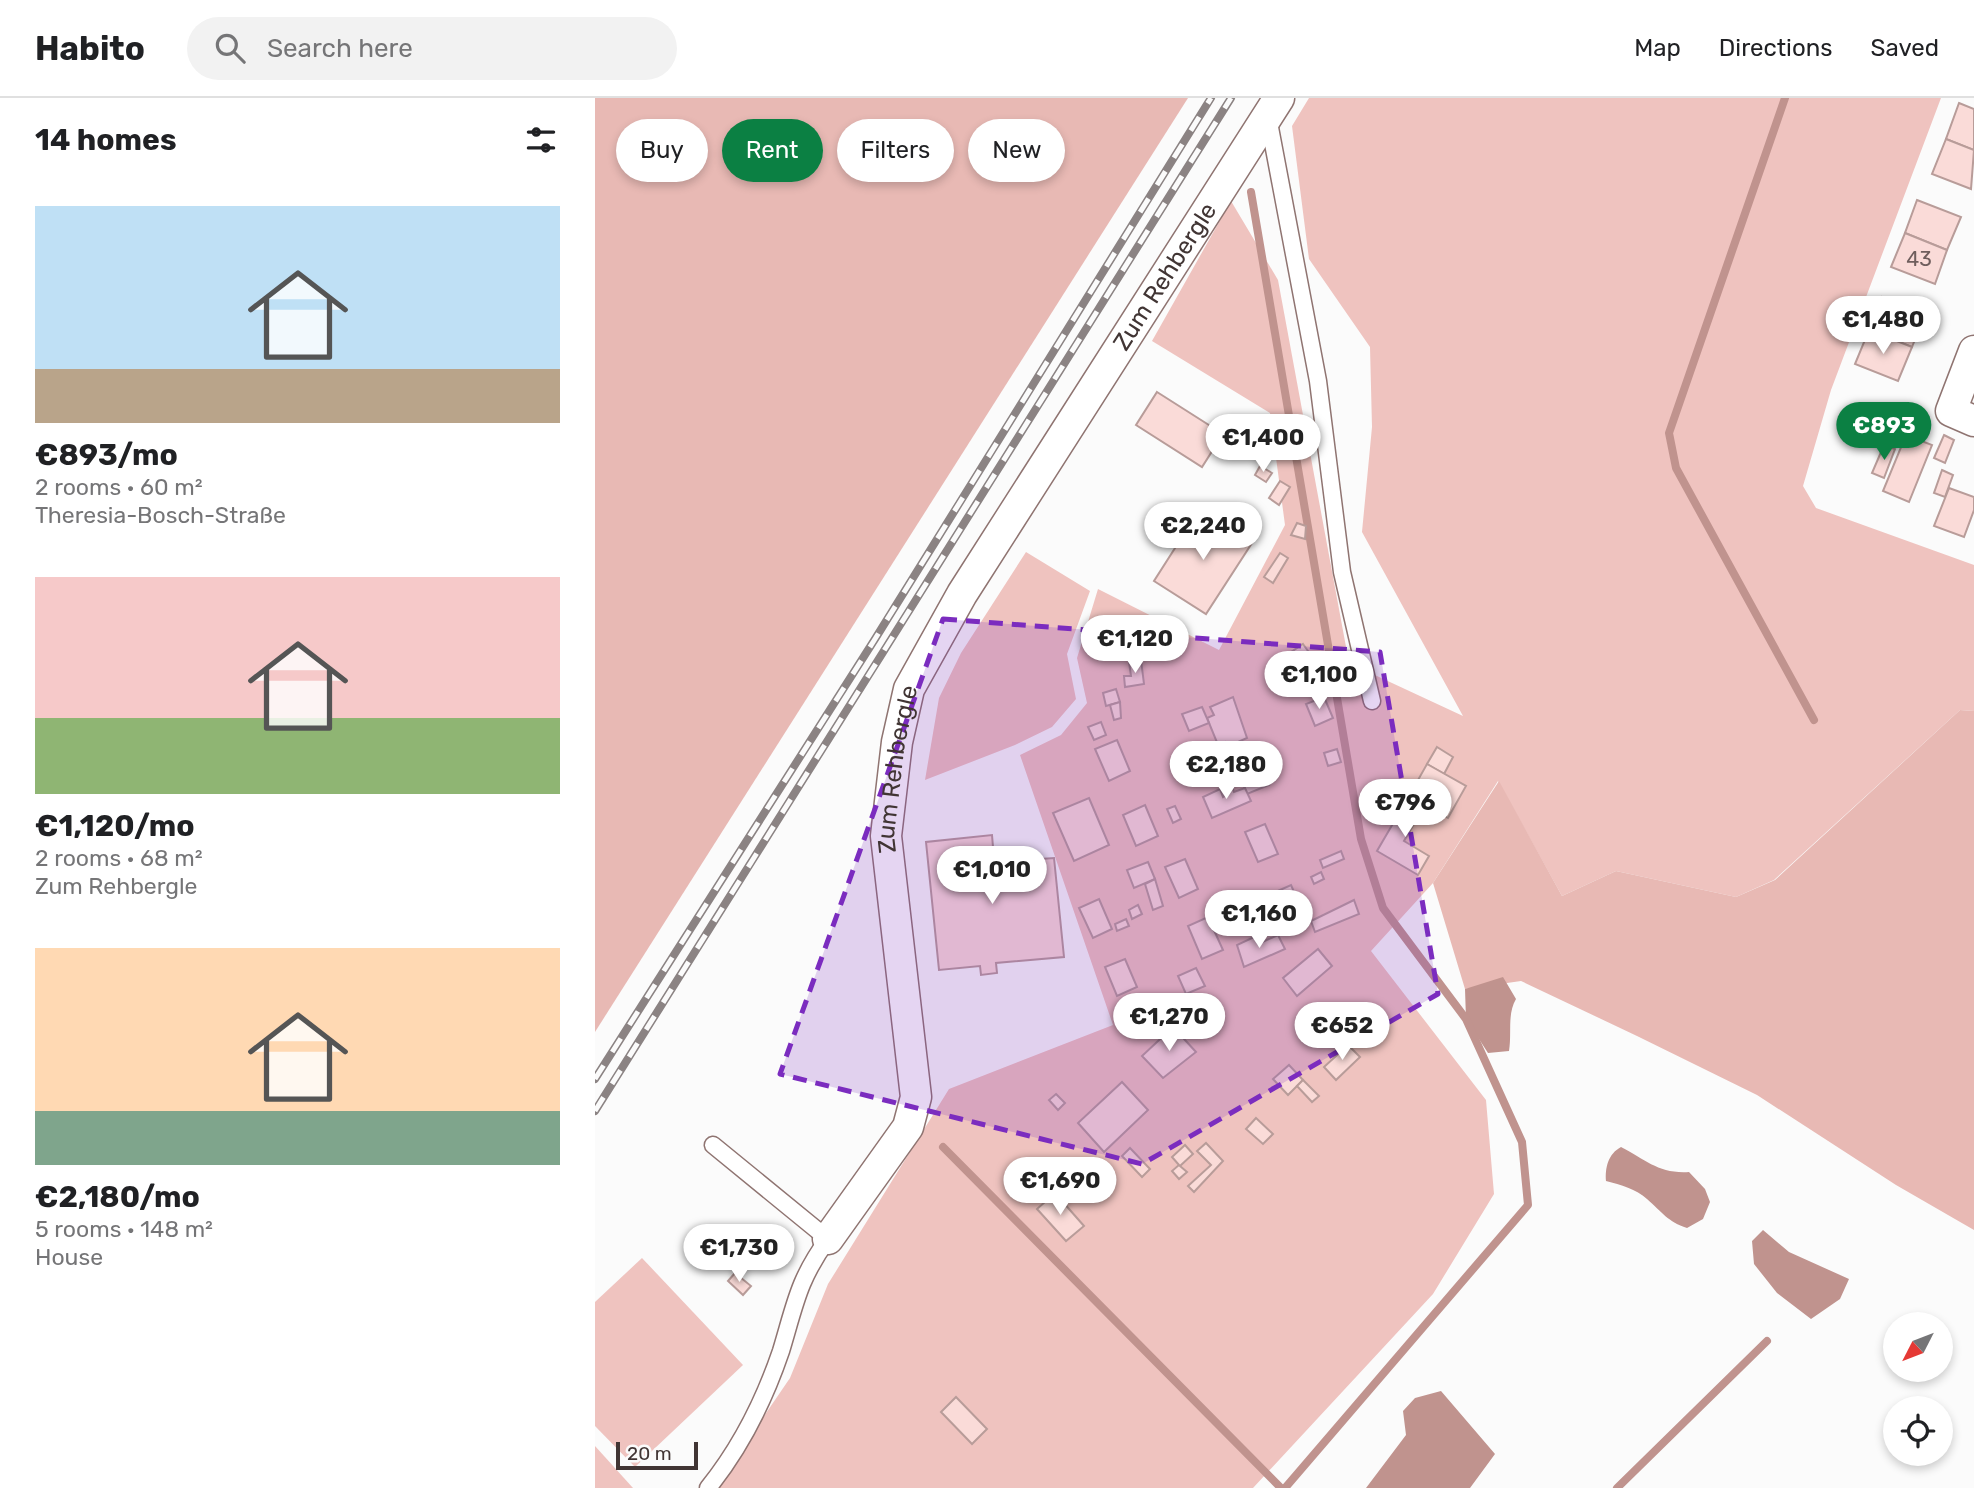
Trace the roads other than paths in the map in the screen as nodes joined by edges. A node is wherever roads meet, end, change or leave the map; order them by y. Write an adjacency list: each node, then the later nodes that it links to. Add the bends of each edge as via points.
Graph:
1 (1273, 106): 4 (lane, via 1318,381 1342,572); 6 (street, Zum Rehbergle, via 962,594 909,690 897,742 886,836 915,1104 908,1127)
2 (1974, 351): 3 (street, via 1951,411)
3 (1974, 421)
4 (1372, 701)
5 (713, 1145): 6 (lane)
6 (828, 1239): 7 (lane, Zum Rehbergle, via 796,1292 781,1350 751,1423)
7 (708, 1488)

